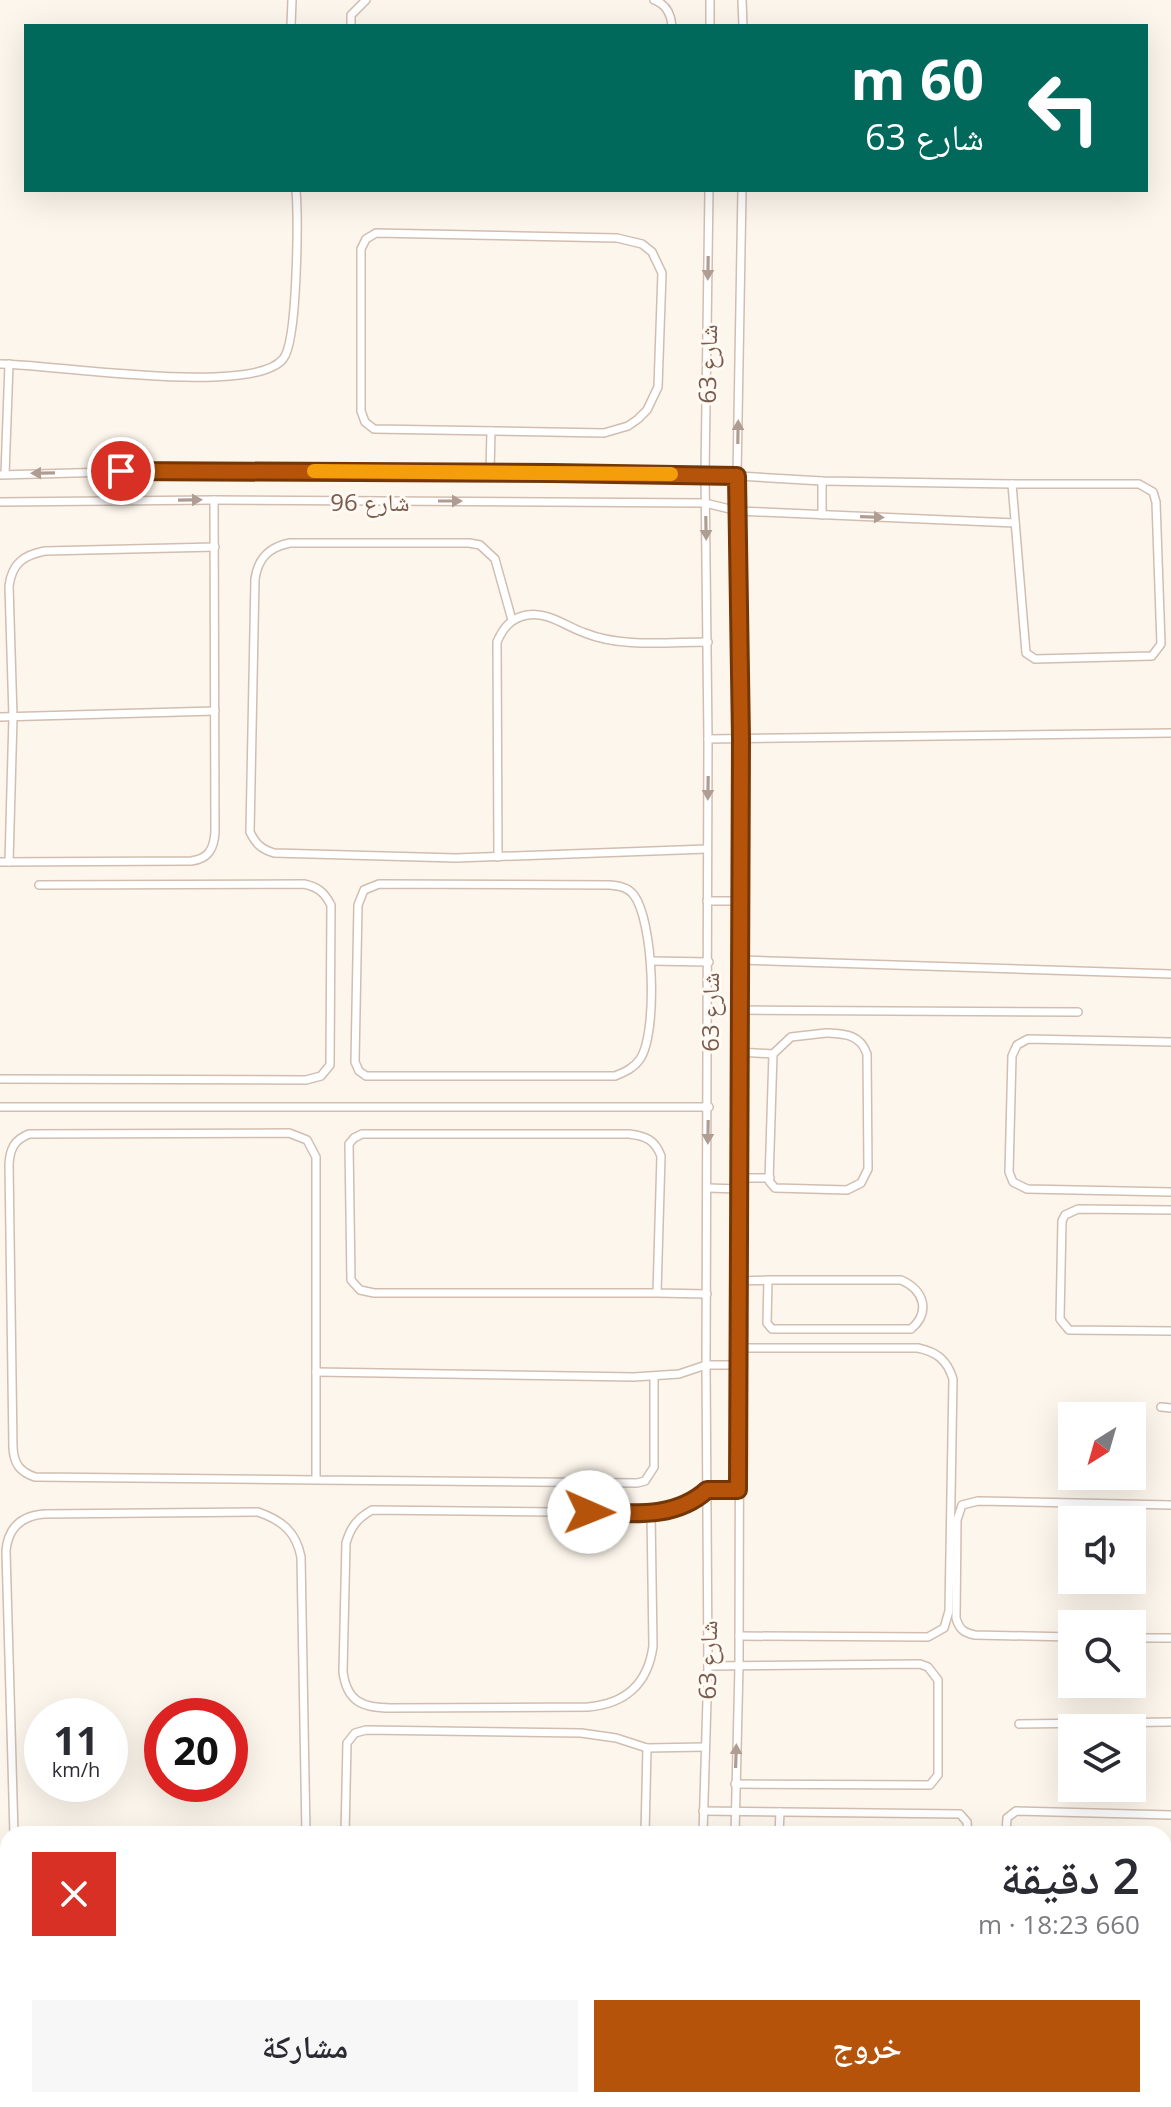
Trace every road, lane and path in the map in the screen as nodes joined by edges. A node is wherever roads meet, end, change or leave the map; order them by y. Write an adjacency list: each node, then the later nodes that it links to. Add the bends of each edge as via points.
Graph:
1 (292, 0): 6 (lane)
2 (366, 0): 7 (lane, via 351,15)
3 (654, 0): 8 (lane, via 666,8)
4 (710, 0): 9 (lane)
5 (742, 0): 10 (lane)
6 (291, 24)
7 (351, 24)
8 (671, 24)
9 (710, 24)
10 (743, 24)
11 (296, 192): 14 (lane, via 290,346 274,367 194,377)
12 (709, 192): 18 (lane, شارع 63, one-way to 18)
13 (742, 192): 19 (lane, شارع 63, one-way to 13)
14 (5, 364): 17 (lane)
15 (491, 431): 15 (lane, via 386,431 365,422 361,249 366,239 376,233 617,238 652,252 662,273 658,387 647,410 628,426 604,433); 16 (lane)
16 (490, 472): 17 (lane, شارع 96, one-way to 17); 18 (lane, شارع 96)
17 (2, 474)
18 (705, 474): 19 (lane, شارع 96); 24 (lane, شارع 63)
19 (737, 476): 20 (lane, شارع 96); 25 (lane, شارع 63)
20 (822, 481): 21 (lane, شارع 96); 26 (lane)
21 (1012, 484): 27 (lane); 27 (lane, شارع 96, via 1139,484 1153,492 1161,644 1156,653 1147,658 1028,656)
22 (214, 500): 23 (lane, شارع 96, one-way to 22); 24 (lane, شارع 96, one-way to 24); 28 (lane)
23 (0, 502)
24 (705, 503): 25 (lane, شارع 96); 30 (lane, شارع 63, one-way to 30)
25 (738, 511): 26 (lane, شارع 96); 36 (lane, شارع 63)
26 (822, 515): 27 (lane, شارع 96, one-way to 27)
27 (1015, 523)
28 (215, 547): 31 (lane); 33 (lane, via 45,551 23,558 15,565 9,586)
29 (512, 620): 30 (lane, via 546,616 604,640); 40 (lane, via 497,642); 40 (lane, via 495,559 469,543 290,543 269,550 256,568 250,821 255,842 274,853)
30 (708, 642): 35 (lane, شارع 63)
31 (215, 711): 33 (lane); 41 (lane, via 215,839 205,857)
32 (0, 717): 33 (lane)
33 (13, 717): 38 (lane)
34 (1171, 733): 36 (lane)
35 (708, 739): 36 (lane); 39 (lane, شارع 63, one-way to 39)
36 (741, 739): 44 (lane, شارع 63)
37 (0, 755): 38 (lane)
38 (12, 755): 41 (lane)
39 (707, 849): 40 (lane); 43 (lane, شارع 63)
40 (498, 857)
41 (4, 862)
42 (39, 885): 54 (lane, via 315,887 331,905 330,1065 321,1076 306,1080)
43 (707, 901): 44 (lane); 47 (lane, شارع 63)
44 (739, 901): 45 (lane, شارع 63)
45 (740, 960): 48 (lane); 49 (lane, شارع 63)
46 (651, 961): 46 (lane, via 644,916 631,892 621,886 371,885 358,905 355,1062 359,1071 376,1078 615,1076 634,1066 646,1048); 47 (lane)
47 (709, 962): 56 (lane, شارع 63)
48 (1171, 974)
49 (740, 1010): 50 (lane); 52 (lane, شارع 63)
50 (1078, 1012)
51 (1171, 1042): 61 (lane, via 1028,1039 1017,1045 1012,1056 1009,1172 1013,1182 1027,1189)
52 (739, 1052): 53 (lane); 57 (lane, شارع 63)
53 (773, 1054): 58 (lane); 58 (lane, via 791,1037 803,1034 847,1035 864,1045 868,1169 861,1183 847,1190 778,1189)
54 (0, 1079)
55 (0, 1107): 56 (lane)
56 (709, 1107): 59 (lane, شارع 63, one-way to 59)
57 (739, 1178): 58 (lane); 60 (lane, شارع 63)
58 (770, 1178)
59 (708, 1188): 60 (lane); 66 (lane, شارع 63)
60 (739, 1189): 64 (lane, شارع 63)
61 (1171, 1192)
62 (1171, 1210): 67 (lane, via 1078,1209 1065,1215 1060,1319 1069,1330)
63 (768, 1280): 63 (lane, via 901,1280 919,1292 923,1312 911,1329 772,1329 767,1323); 64 (lane)
64 (738, 1281): 68 (lane, شارع 63)
65 (657, 1293): 65 (lane, via 661,1156 650,1139 629,1134 362,1134 349,1144 351,1280 360,1290); 66 (lane)
66 (707, 1294): 69 (lane, شارع 63)
67 (1171, 1331)
68 (738, 1348): 70 (lane, شارع 63); 80 (lane, via 918,1348 942,1357 953,1379 949,1611 944,1628 928,1637)
69 (706, 1365): 70 (lane); 72 (lane); 76 (lane, شارع 63)
70 (738, 1365): 77 (lane, شارع 63)
71 (316, 1372): 72 (lane); 75 (lane); 75 (lane, via 316,1157 307,1140 289,1133 29,1134 15,1142 9,1164 13,1458 18,1467 35,1477)
72 (654, 1376): 75 (lane, via 654,1467 645,1481)
73 (1161, 1407): 74 (lane)
74 (1171, 1408)
75 (316, 1480)
76 (707, 1490): 77 (lane); 79 (lane, via 682,1507); 84 (lane, شارع 63)
77 (738, 1490): 80 (lane, شارع 63)
78 (1171, 1505): 81 (lane, via 962,1505 957,1520 958,1627 975,1635)
79 (651, 1513): 79 (lane, via 372,1510 360,1517 346,1543 343,1672 352,1697 362,1705 391,1708 588,1707 620,1700 644,1678 653,1646)
80 (739, 1636): 85 (lane, شارع 63)
81 (1058, 1637)
82 (1146, 1638): 83 (lane)
83 (1171, 1638)
84 (708, 1666): 85 (lane); 90 (lane, شارع 63)
85 (739, 1666): 92 (lane, شارع 63, one-way to 85); 92 (lane, via 928,1667 938,1680 938,1775 922,1787)
86 (0, 1716): 87 (lane)
87 (10, 1716): 97 (lane); 98 (lane, via 6,1551 20,1521 44,1514 258,1512 274,1517 298,1542 301,1557)
88 (1171, 1722): 89 (lane)
89 (1019, 1724)
90 (705, 1747): 91 (lane); 93 (lane, شارع 63)
91 (647, 1748): 99 (lane, via 581,1733 360,1731 350,1737 346,1749); 100 (lane)
92 (735, 1784): 94 (lane, شارع 63)
93 (703, 1811): 94 (lane); 101 (lane, شارع 63)
94 (735, 1811): 95 (lane); 102 (lane, شارع 63)
95 (780, 1812): 103 (lane); 104 (lane, via 960,1814)
96 (1171, 1815): 105 (lane, via 1016,1811)
97 (14, 1826)
98 (306, 1826)
99 (345, 1826)
100 (645, 1826)
101 (703, 1826)
102 (735, 1826)
103 (779, 1826)
104 (967, 1826)
105 (1006, 1826)

